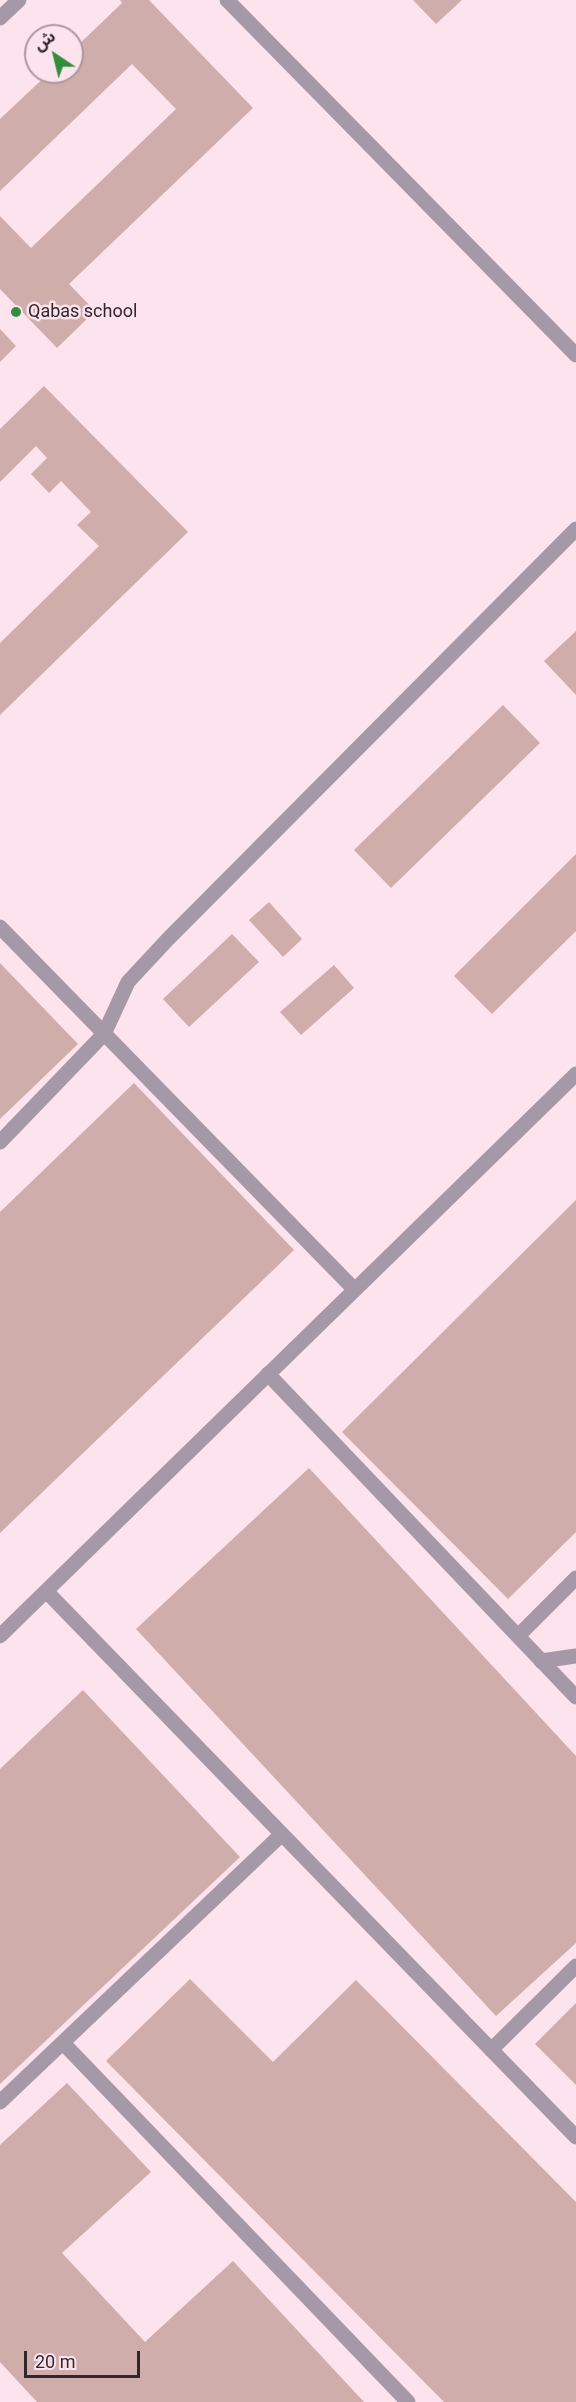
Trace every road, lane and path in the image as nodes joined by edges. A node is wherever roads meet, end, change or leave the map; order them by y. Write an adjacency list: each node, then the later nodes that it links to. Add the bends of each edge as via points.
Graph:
1 (19, 0): 3 (street)
2 (227, 0): 4 (street)
3 (0, 18)
4 (576, 355)
5 (576, 529): 7 (street, via 128,982)
6 (0, 927): 7 (street)
7 (104, 1034): 9 (street); 10 (street)
8 (576, 1074): 10 (street)
9 (0, 1142)
10 (354, 1289): 11 (street)
11 (268, 1374): 13 (street); 15 (street)
12 (576, 1578): 15 (street)
13 (47, 1592): 14 (street); 19 (street)
14 (0, 1636)
15 (518, 1636): 17 (street)
16 (576, 1656): 17 (street)
17 (541, 1661): 18 (street)
18 (576, 1697)
19 (282, 1834): 21 (street); 22 (street)
20 (576, 1966): 22 (street)
21 (64, 2044): 23 (street); 25 (street)
22 (492, 2050): 24 (street)
23 (0, 2102)
24 (576, 2137)
25 (408, 2402)

